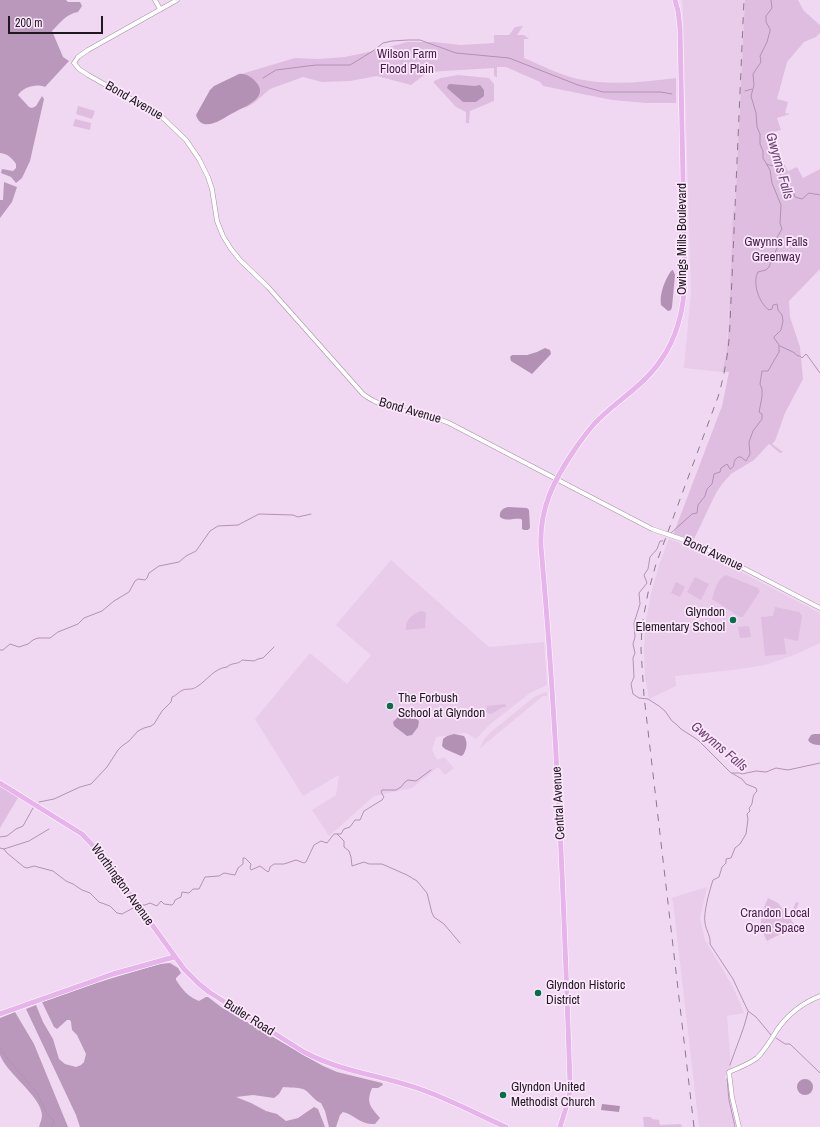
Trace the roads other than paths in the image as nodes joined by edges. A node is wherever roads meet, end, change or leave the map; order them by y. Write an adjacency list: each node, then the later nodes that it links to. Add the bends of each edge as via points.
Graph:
1 (155, 0): 4 (street)
2 (177, 0): 4 (street)
3 (675, 0): 5 (main road, Owings Mills Boulevard, via 680,28 685,279 680,318 672,342 657,366 638,387 593,425)
4 (160, 9): 5 (street, Bond Avenue, via 82,54 74,64 88,75 161,116 186,140 208,176 217,221 231,249 363,394 385,405 449,423)
5 (555, 480): 6 (street, Bond Avenue, via 657,532 699,545); 12 (main road, Central Avenue, via 546,506 541,538 556,735 570,1076 569,1098)
6 (820, 608)
7 (0, 783): 8 (main road, Worthington Avenue, via 86,837 101,854)
8 (174, 957): 10 (main road, via 113,974); 11 (main road, Butler Road, via 209,992 312,1057 418,1088)
9 (820, 996): 13 (street, via 793,1012 758,1057 729,1072)
10 (0, 1014)
11 (506, 1127)
12 (560, 1127)
13 (739, 1127)

